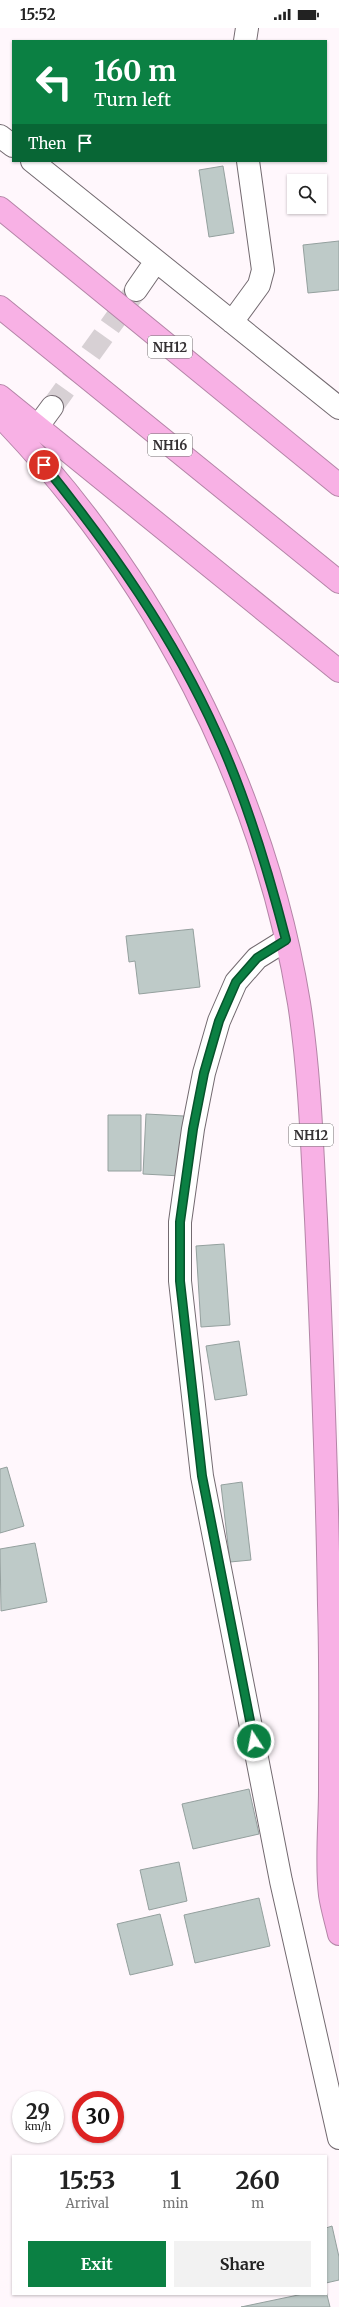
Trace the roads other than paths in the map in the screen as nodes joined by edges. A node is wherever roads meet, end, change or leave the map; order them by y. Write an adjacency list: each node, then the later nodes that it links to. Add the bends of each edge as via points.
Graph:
1 (247, 28): 2 (street)
2 (245, 40)
3 (0, 136): 4 (street)
4 (12, 145)
5 (33, 162): 8 (street)
6 (248, 162): 11 (street, via 263,270 259,285)
7 (0, 208): 17 (highway, NH12)
8 (156, 261): 9 (street); 11 (street)
9 (136, 290)
10 (0, 307): 18 (highway, NH16)
11 (232, 322): 14 (street)
12 (0, 396): 16 (highway)
13 (52, 407): 16 (street)
14 (339, 408)
15 (0, 416): 20 (highway, NH12, via 27,444 88,519 137,589 182,666 217,734 262,852)
16 (38, 426): 19 (highway)
17 (339, 485)
18 (339, 582)
19 (339, 671)
20 (286, 940): 21 (highway, NH12, via 299,1004 311,1126 325,1399 330,1657 330,1893); 22 (street, via 257,958 236,982 219,1021 204,1073 193,1129 180,1222 180,1281 202,1476 281,1881)
21 (339, 1934)
22 (339, 2138)

